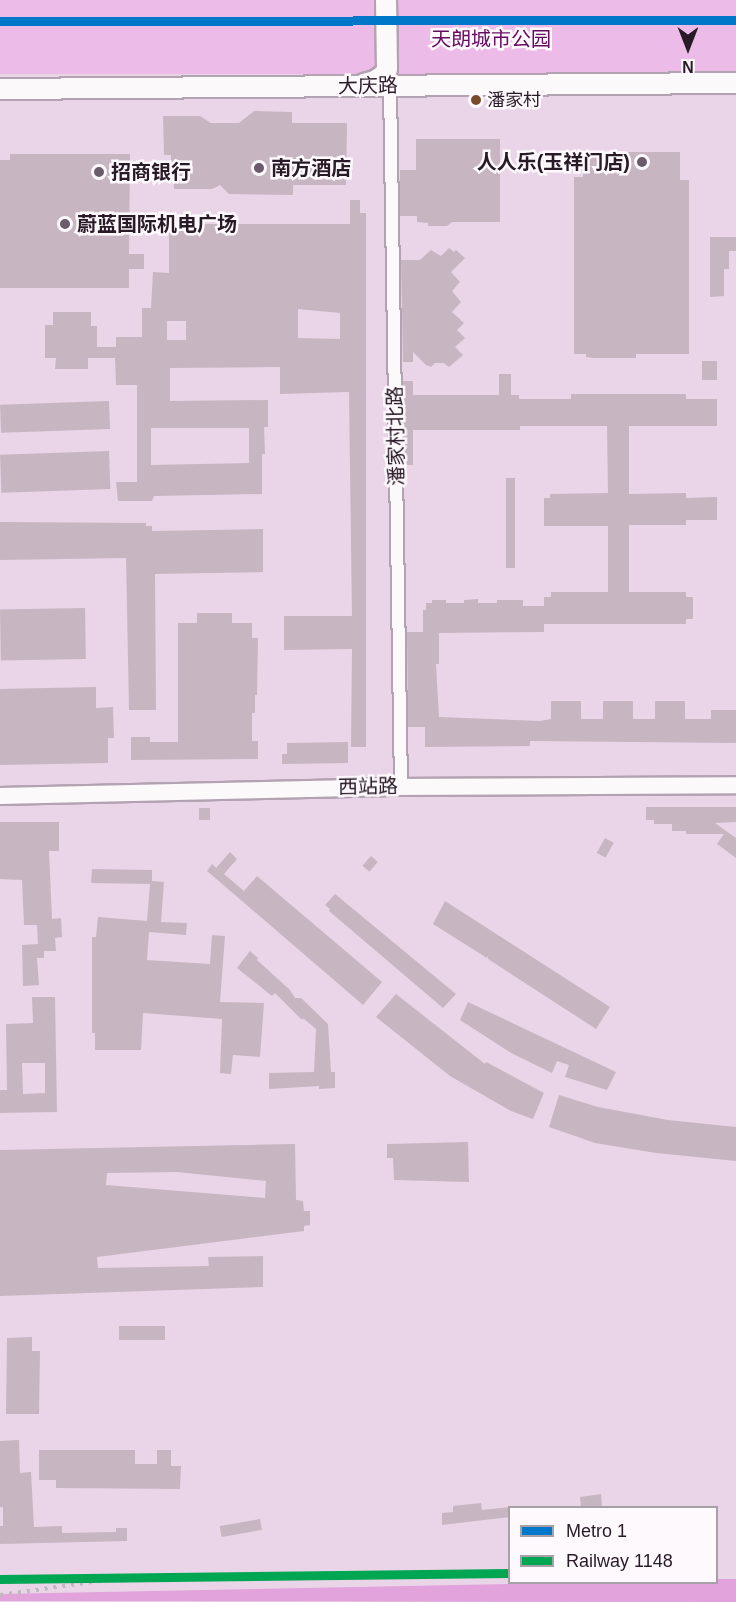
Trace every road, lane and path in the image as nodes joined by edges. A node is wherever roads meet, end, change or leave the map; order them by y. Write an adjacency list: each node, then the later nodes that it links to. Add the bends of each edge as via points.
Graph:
1 (386, 0): 6 (main road, via 387,69 375,81)
2 (398, 0): 5 (main road, via 398,75)
3 (736, 83): 5 (main road, 大庆路)
4 (390, 86): 5 (main road, 大庆路); 6 (main road, 大庆路); 9 (street, 潘家村北路)
5 (412, 86)
6 (353, 87): 7 (main road, 大庆路)
7 (0, 89)
8 (736, 785): 9 (street, 西站路)
9 (401, 786): 10 (street, 西站路)
10 (0, 796)

